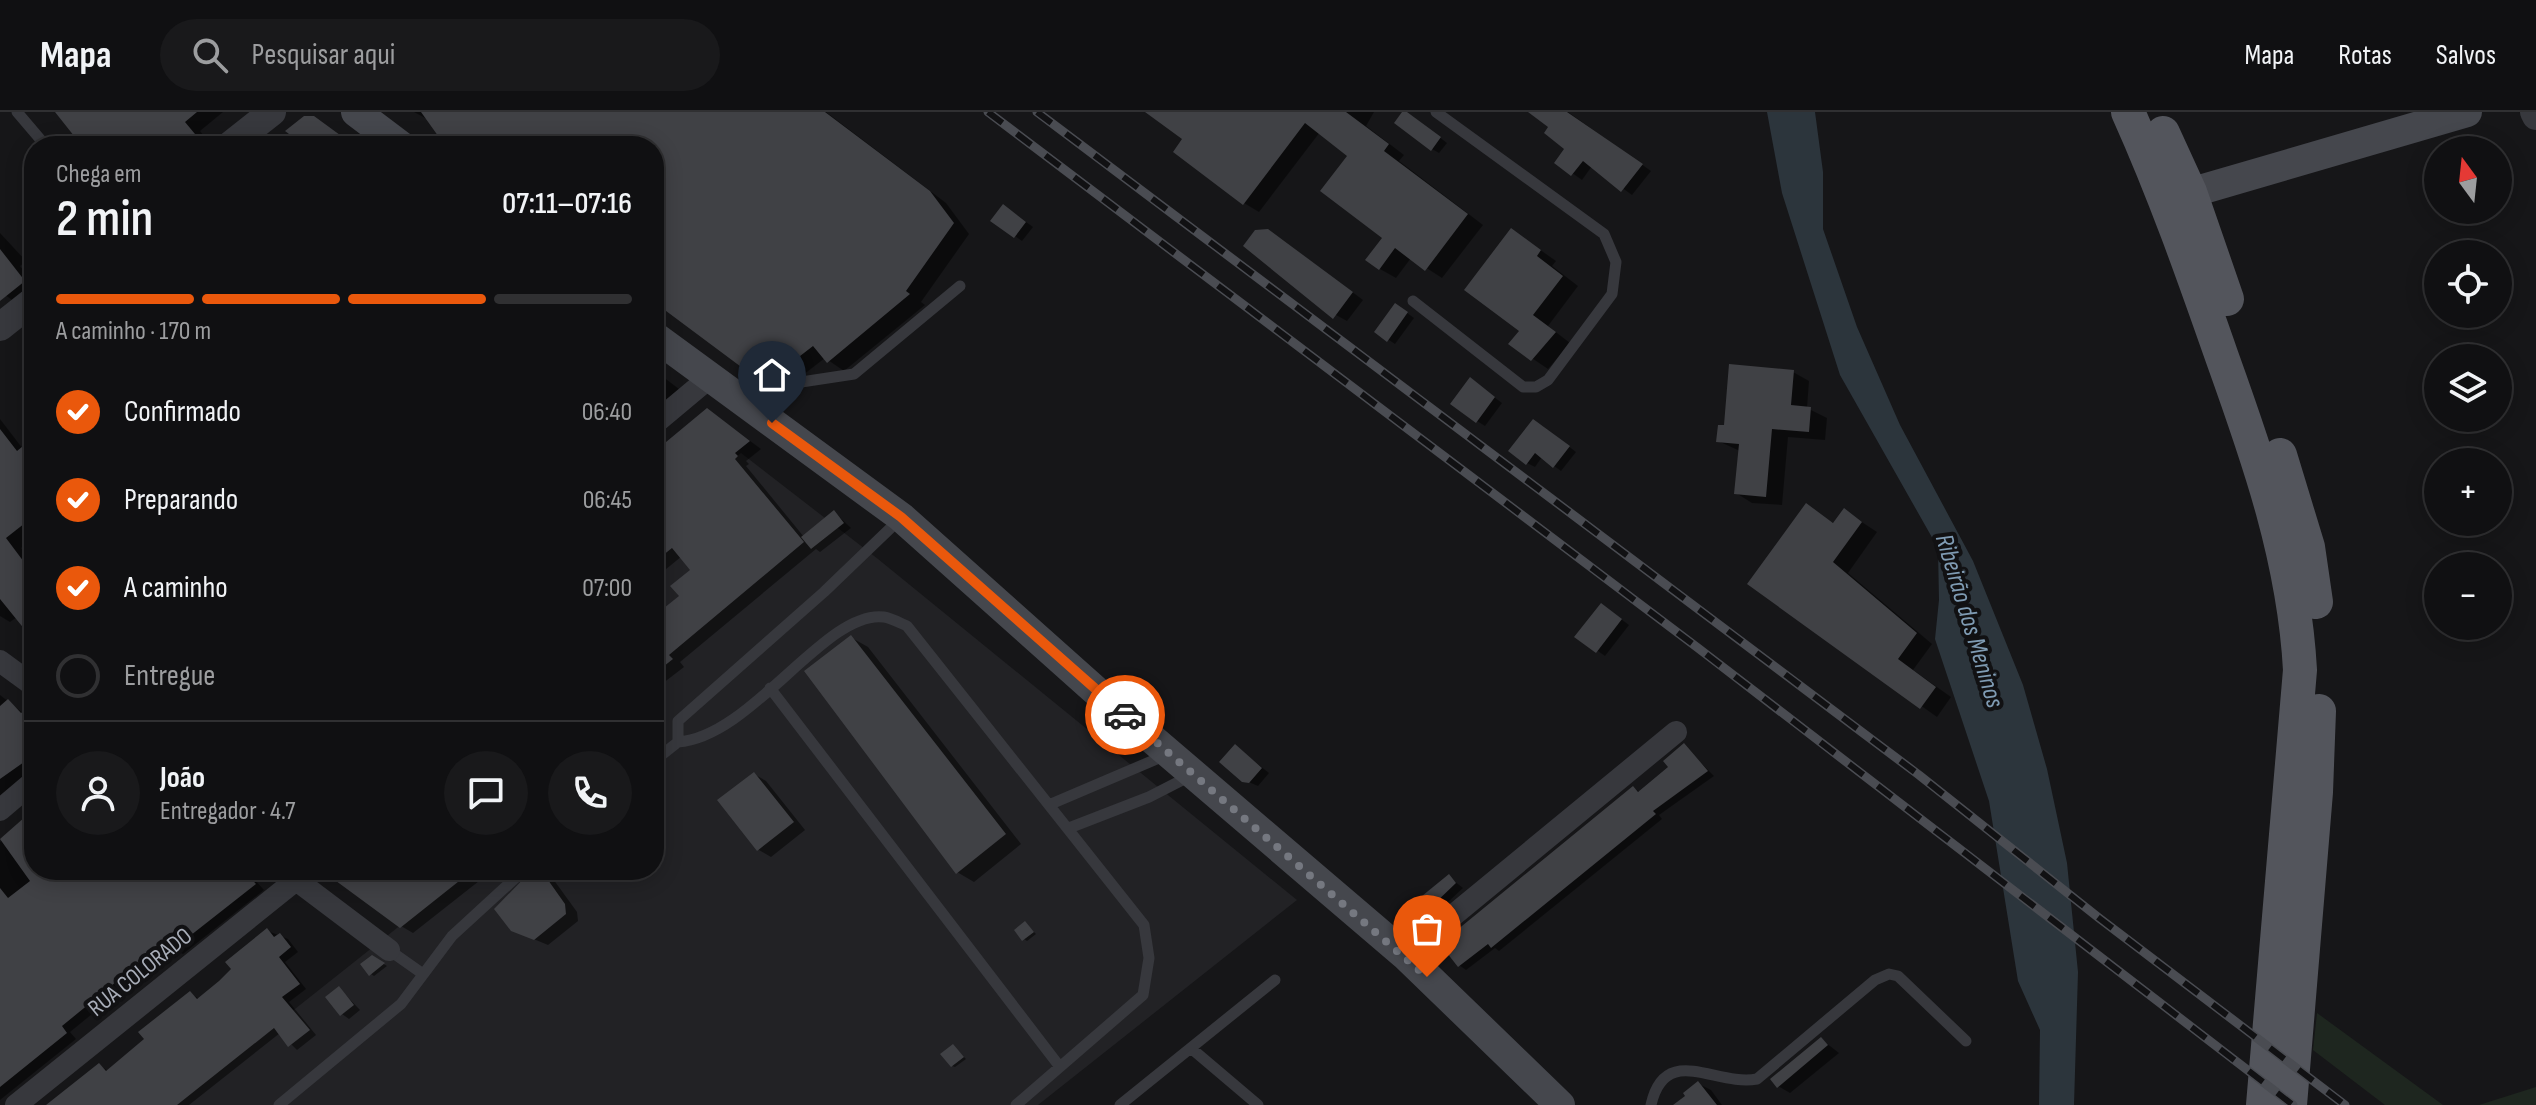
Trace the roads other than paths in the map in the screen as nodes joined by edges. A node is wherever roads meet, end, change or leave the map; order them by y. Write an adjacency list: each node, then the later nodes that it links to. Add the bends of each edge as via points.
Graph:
1 (17, 112): 8 (lane)
2 (272, 112): 9 (street)
3 (356, 112): 10 (main road)
4 (1436, 112): 13 (lane, via 1604,234 1616,262 1612,294 1548,380 1536,387 1523,387)
5 (2128, 112): 11 (main road)
6 (2153, 112): 11 (main road)
7 (2467, 112): 11 (main road)
8 (37, 136)
9 (242, 136)
10 (388, 136)
11 (2179, 196): 29 (main road, via 2291,579)
12 (960, 286): 18 (lane, via 854,374 775,386)
13 (1413, 301)
14 (24, 308): 15 (street)
15 (0, 327)
16 (664, 344): 17 (main road)
17 (709, 378): 18 (main road); 19 (street)
18 (749, 408): 20 (main road)
19 (664, 416)
20 (901, 517): 25 (lane, via 678,721); 27 (main road)
21 (0, 661): 22 (street)
22 (24, 679)
23 (770, 688): 25 (lane, via 731,724 700,740); 31 (lane, via 853,622 884,616 907,626); 43 (lane)
24 (1676, 732): 38 (street)
25 (678, 742): 26 (lane)
26 (664, 753)
27 (1170, 754): 28 (main road); 31 (lane)
28 (1194, 774): 33 (lane); 38 (main road)
29 (2304, 785): 51 (main road); 52 (main road)
30 (24, 790): 32 (street)
31 (1051, 804): 33 (lane)
32 (0, 810)
33 (1069, 828): 43 (lane, via 1144,925 1149,958 1143,995)
34 (283, 880): 44 (street, RUA COLORADO)
35 (296, 880): 37 (street)
36 (513, 880): 39 (lane, via 452,936)
37 (389, 950): 39 (lane)
38 (1405, 955): 49 (main road)
39 (423, 974): 45 (lane, via 401,1004)
40 (1275, 980): 42 (lane)
41 (1966, 1041): 50 (lane, via 1898,976 1889,974 1875,980 1757,1079 1678,1070 1655,1087)
42 (1192, 1049): 47 (lane); 48 (lane)
43 (1060, 1067): 46 (lane)
44 (16, 1105)
45 (279, 1105)
46 (1016, 1105)
47 (1120, 1105)
48 (1258, 1105)
49 (1560, 1105)
50 (1651, 1105)
51 (2263, 1105)
52 (2290, 1105)

